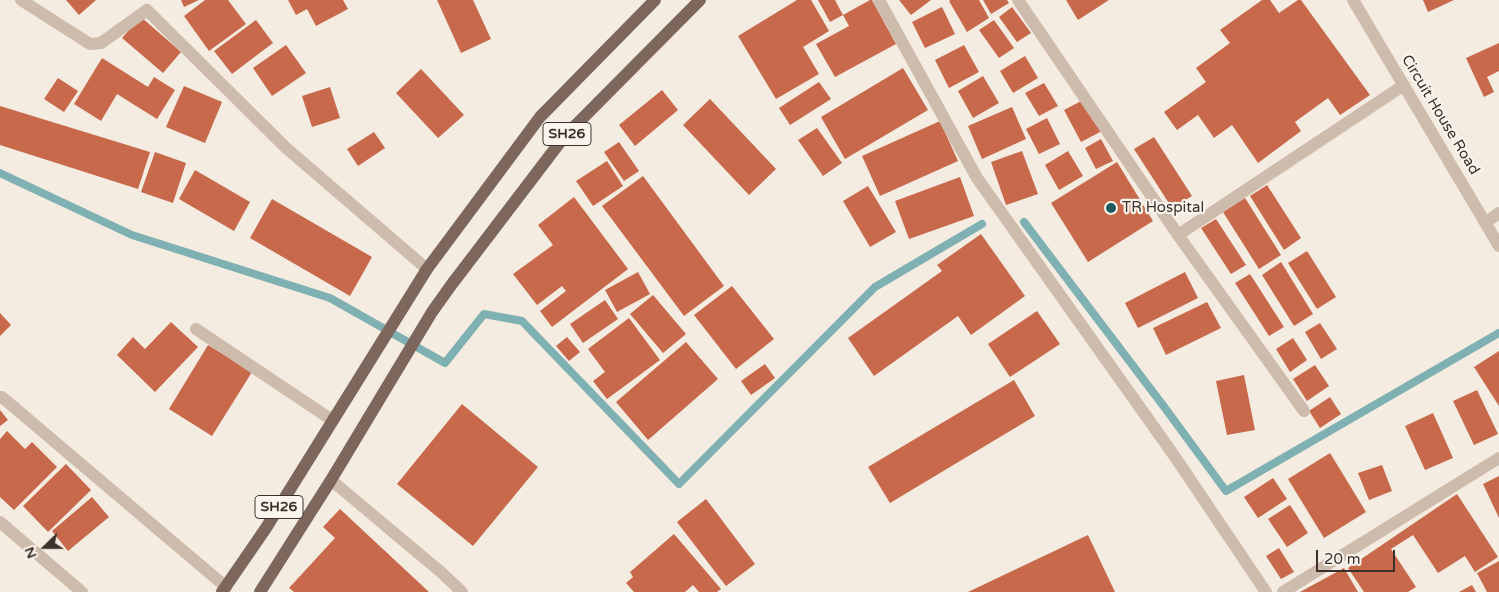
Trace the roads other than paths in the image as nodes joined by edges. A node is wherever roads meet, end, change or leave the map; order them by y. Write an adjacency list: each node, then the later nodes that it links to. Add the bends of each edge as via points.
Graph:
1 (21, 0): 7 (street, via 90,44 102,43)
2 (654, 0): 13 (main road, SH26, via 540,117)
3 (700, 0): 19 (main road, SH26, via 564,137 432,312)
4 (879, 0): 25 (street, via 977,178 1173,454)
5 (1018, 0): 11 (street)
6 (1353, 0): 8 (street, Circuit House Road)
7 (146, 5): 13 (street, via 285,147)
8 (1404, 85): 10 (street, Circuit House Road); 11 (street)
9 (1499, 214): 10 (street)
10 (1485, 223): 12 (street, Circuit House Road)
11 (1178, 235): 16 (street)
12 (1499, 246)
13 (427, 269): 17 (main road)
14 (196, 329): 17 (street)
15 (2, 397): 21 (street)
16 (1304, 411)
17 (332, 420): 21 (main road, SH26, via 266,528)
18 (1499, 458): 26 (street)
19 (332, 480): 22 (main road, SH26); 24 (street)
20 (0, 522): 23 (street)
21 (224, 589)
22 (263, 591)
23 (82, 592)
24 (462, 592)
25 (1266, 592)
26 (1283, 592)

